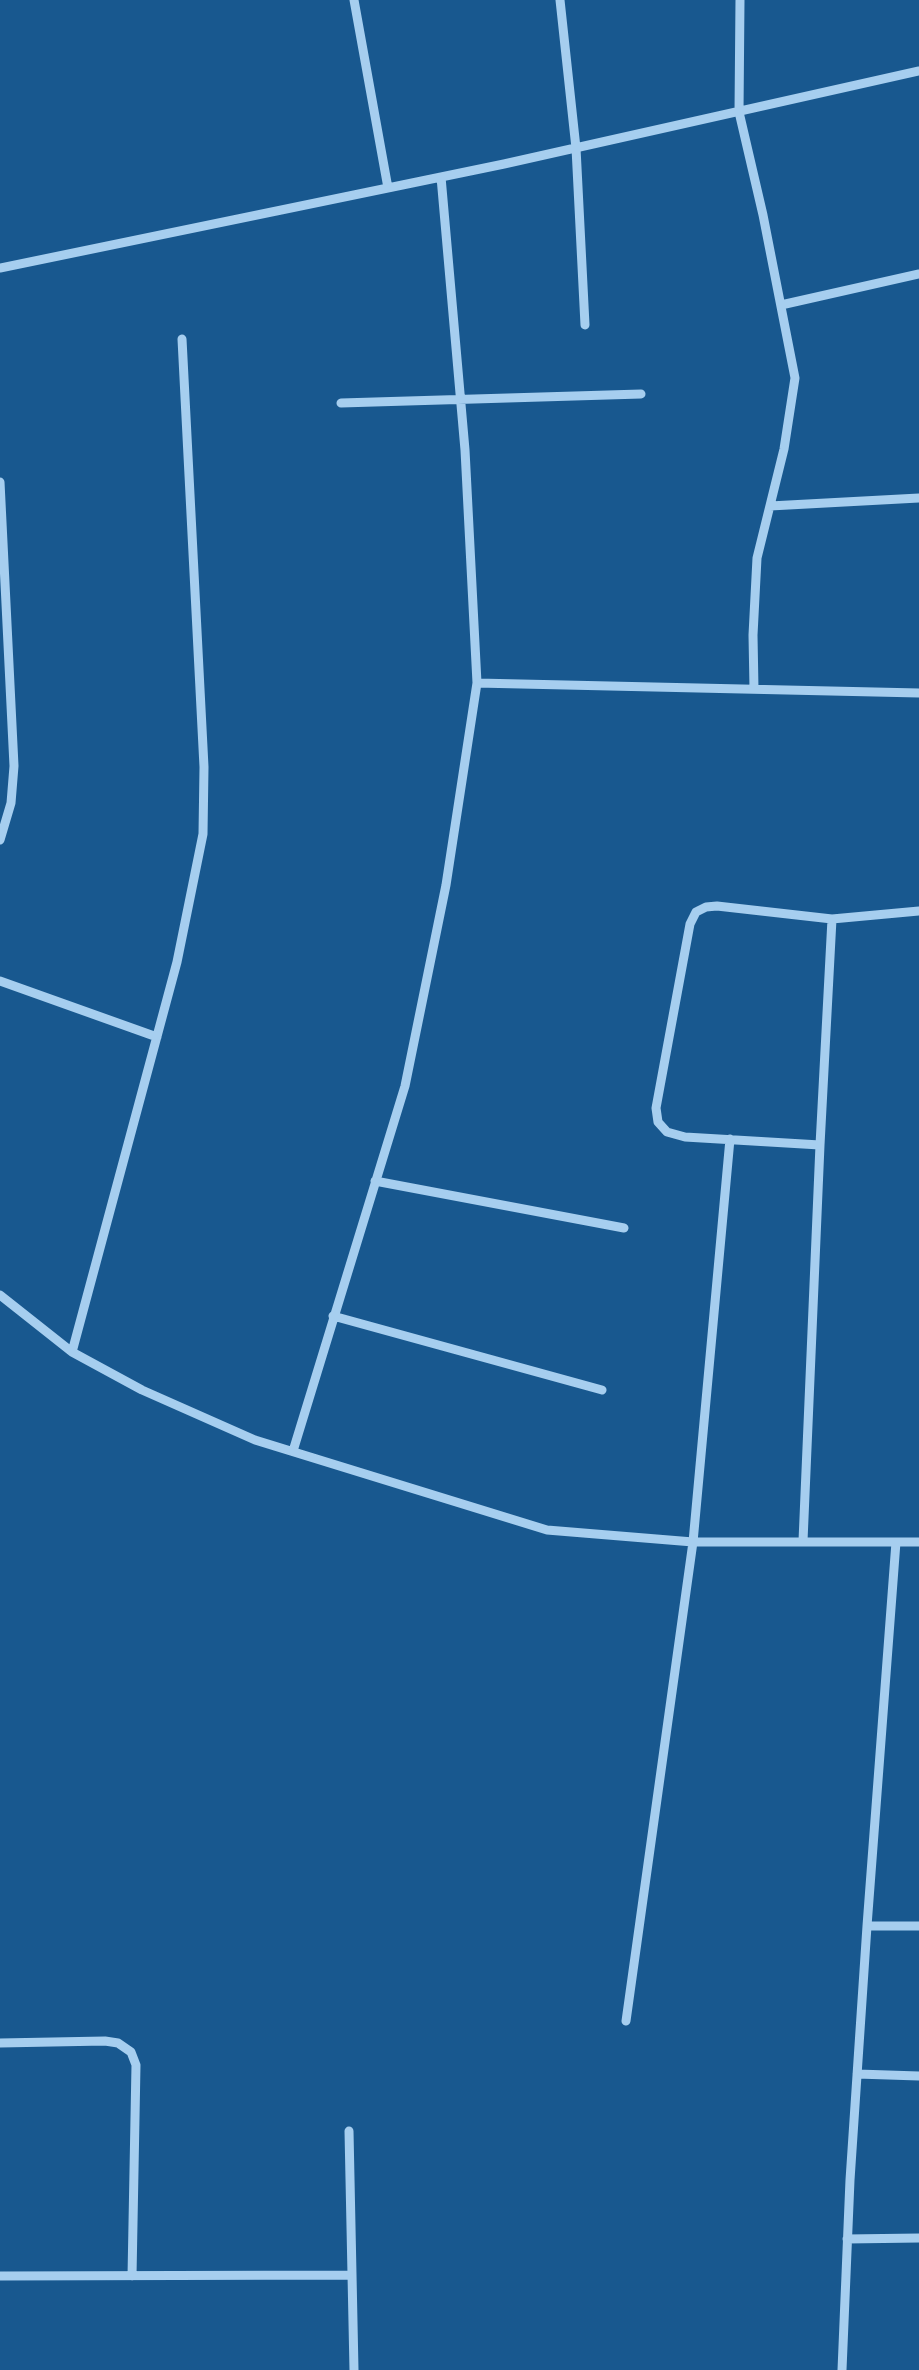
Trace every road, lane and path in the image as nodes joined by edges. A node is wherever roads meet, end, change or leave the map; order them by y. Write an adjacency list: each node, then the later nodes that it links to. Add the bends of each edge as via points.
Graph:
1 (354, 0): 8 (street)
2 (560, 0): 6 (street)
3 (740, 0): 5 (street)
4 (919, 71): 5 (street)
5 (739, 112): 6 (street); 11 (street)
6 (576, 148): 7 (street); 12 (street)
7 (441, 177): 8 (street); 15 (street)
8 (388, 188): 9 (street)
9 (0, 268)
10 (919, 274): 11 (street)
11 (780, 305): 19 (street, via 794,378 784,449)
12 (584, 325)
13 (182, 339): 27 (street, via 204,767 204,834 177,962)
14 (641, 394): 15 (street)
15 (460, 400): 16 (street); 20 (street)
16 (341, 404)
17 (0, 482): 23 (street, via 14,766 11,803)
18 (919, 498): 19 (street)
19 (770, 506): 21 (street, via 757,558)
20 (477, 683): 21 (street); 30 (street, via 446,885 407,1076)
21 (754, 689): 22 (street)
22 (919, 693)
23 (0, 840)
24 (919, 912): 25 (street)
25 (832, 919): 28 (street, via 717,906 696,912 690,924 656,1108 658,1122 667,1132); 29 (street)
26 (0, 981): 27 (street)
27 (157, 1037): 34 (street)
28 (730, 1139): 29 (street); 38 (street)
29 (820, 1145): 37 (street)
30 (375, 1180): 31 (street); 33 (street)
31 (624, 1228)
32 (0, 1295): 34 (street)
33 (333, 1316): 35 (street); 36 (street)
34 (72, 1352): 36 (street, via 142,1390 255,1440)
35 (602, 1390)
36 (293, 1451): 38 (street, via 547,1530)
37 (803, 1541): 38 (street); 39 (street)
38 (693, 1542): 43 (street)
39 (896, 1542): 40 (street); 41 (street)
40 (919, 1542)
41 (867, 1926): 42 (street); 45 (street)
42 (919, 1926)
43 (626, 2021)
44 (0, 2043): 52 (street, via 105,2041 118,2042 131,2052 136,2065)
45 (857, 2074): 46 (street); 49 (street)
46 (919, 2076)
47 (349, 2131): 50 (street)
48 (919, 2238): 49 (street)
49 (848, 2239): 54 (street)
50 (352, 2275): 52 (street); 53 (street)
51 (0, 2276): 52 (street)
52 (132, 2276)
53 (354, 2370)
54 (842, 2370)

